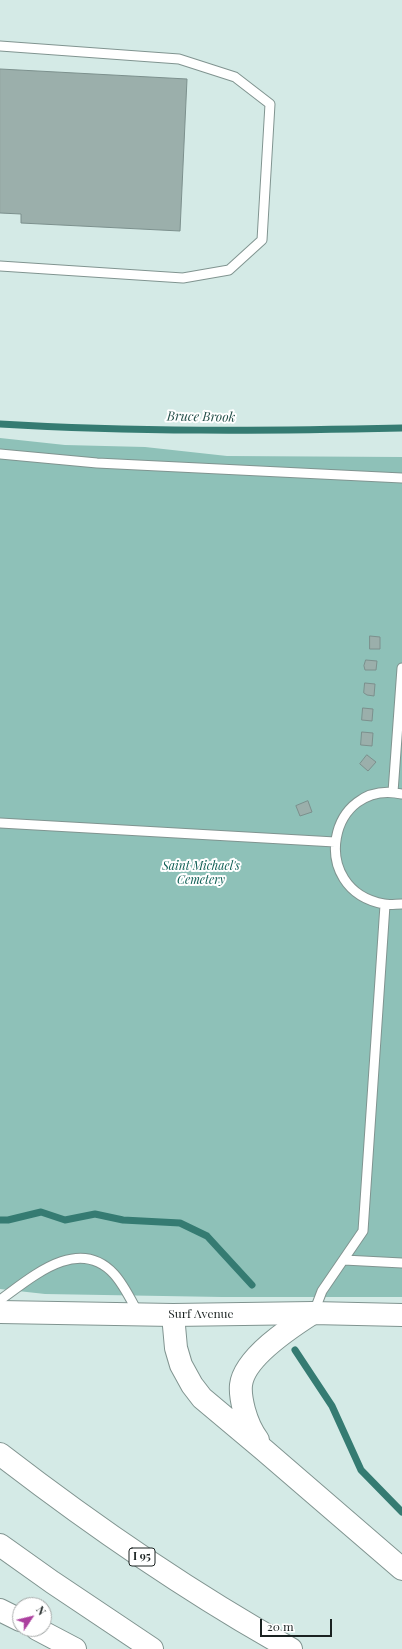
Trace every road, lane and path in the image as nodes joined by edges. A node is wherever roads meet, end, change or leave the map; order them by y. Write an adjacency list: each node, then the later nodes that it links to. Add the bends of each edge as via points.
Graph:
1 (0, 46): 2 (lane, via 179,59 235,77 270,104 262,240 229,270 183,278)
2 (0, 266)
3 (0, 454): 4 (lane, via 98,463)
4 (402, 478)
5 (402, 668): 6 (lane)
6 (398, 793): 8 (lane, via 376,793 361,800 348,811 339,826)
7 (0, 823): 8 (lane)
8 (335, 842): 9 (lane, via 336,860 342,876 353,890 368,900)
9 (385, 904): 10 (lane); 11 (lane, via 363,1231)
10 (402, 904)
11 (344, 1260): 12 (lane); 15 (lane, via 322,1291)
12 (402, 1263)
13 (0, 1300): 16 (lane, via 50,1266 65,1260 87,1259 107,1267)
14 (0, 1312): 16 (main road, Surf Avenue)
15 (313, 1313): 17 (main road, Surf Avenue); 18 (main road, Surf Avenue); 19 (main road, via 272,1342 246,1371 241,1385 246,1418)
16 (139, 1314): 17 (main road, Surf Avenue)
17 (173, 1315): 19 (main road, via 176,1348 192,1386 202,1398)
18 (402, 1315)
19 (264, 1450): 22 (main road)
20 (0, 1454): 28 (main road, I 95, via 110,1535 183,1584)
21 (0, 1545): 27 (main road)
22 (402, 1569)
23 (0, 1610): 24 (main road)
24 (12, 1616)
25 (52, 1637): 26 (main road)
26 (75, 1649)
27 (152, 1649)
28 (291, 1649)

